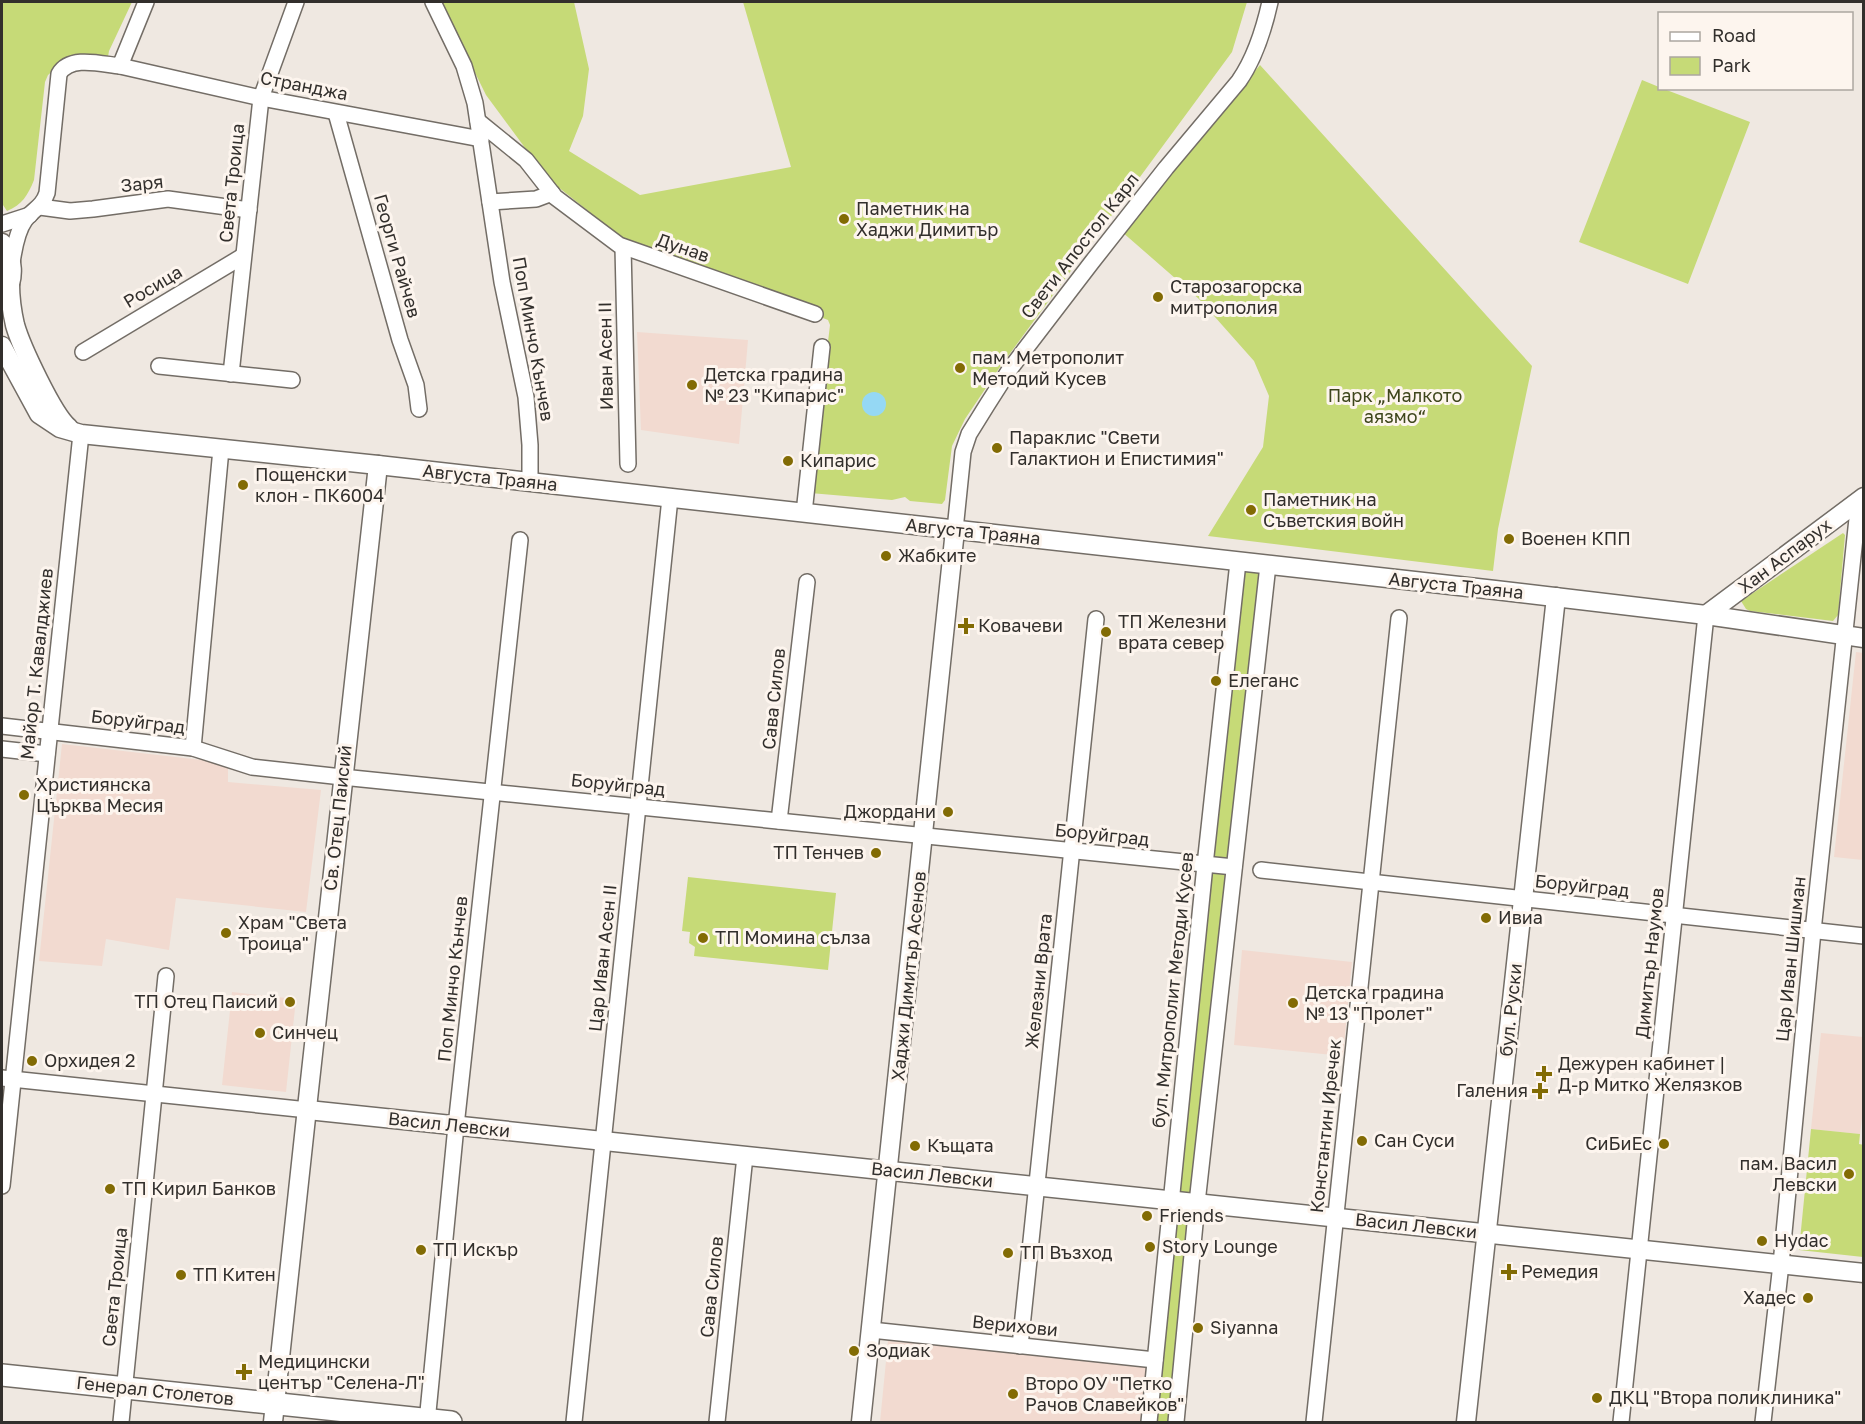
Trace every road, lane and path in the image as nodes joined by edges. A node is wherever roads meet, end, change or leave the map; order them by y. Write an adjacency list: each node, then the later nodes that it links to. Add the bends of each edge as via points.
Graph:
1 (146, 2): 5 (street)
2 (296, 2): 6 (street, Света Троица)
3 (434, 2): 8 (street, via 464,66)
4 (1270, 2): 36 (street, Свети Апостол Карл, via 1243,76 1166,168 1010,369 969,434 961,466)
5 (120, 66): 6 (street, Странджа); 13 (street, Странджа, via 80,62 69,64 60,72 49,186 46,199)
6 (261, 98): 7 (street, Странджа); 12 (street, Света Троица)
7 (336, 113): 9 (street, Странджа); 27 (street, Георги Райчев, via 416,386)
8 (478, 121): 9 (street); 10 (street, Дунав, via 526,160)
9 (481, 139): 11 (street)
10 (552, 194): 11 (street, via 536,200); 16 (street, Дунав)
11 (490, 202): 32 (street, Поп Минчо Кънчев, via 527,404)
12 (249, 210): 13 (street, Заря, via 168,199 93,209); 17 (street, Света Троица)
13 (35, 211): 14 (street); 18 (street, via 24,221)
14 (2, 224)
15 (2, 243): 18 (street)
16 (623, 248): 20 (street, Дунав); 30 (street, Иван Асен ІІ)
17 (243, 256): 23 (street, Росица); 25 (street, Света Троица)
18 (12, 263): 19 (street)
19 (6, 291): 28 (street, via 22,342 57,414 67,427)
20 (815, 314)
21 (2, 345): 28 (street, Августа Траяна, via 39,414 60,428)
22 (822, 347): 35 (street)
23 (83, 352)
24 (159, 366): 25 (street)
25 (231, 374): 26 (street)
26 (292, 380)
27 (419, 409)
28 (81, 434): 29 (street, Августа Траяна); 48 (street, Майор Т. Кавалджиев)
29 (221, 449): 31 (street, Августа Траяна); 49 (street)
30 (628, 464)
31 (378, 465): 32 (street, Августа Траяна); 52 (street, Св. Отец Паисий)
32 (530, 482): 33 (street, Августа Траяна)
33 (670, 498): 35 (street, Августа Траяна); 54 (street, Цар Иван Асен II)
34 (1861, 498): 42 (street, Хан Аспарух); 45 (street, Цар Иван Шишман)
35 (804, 513): 36 (street, Августа Траяна)
36 (956, 530): 38 (street, Августа Траяна); 56 (street, Хаджи Димитър Асенов)
37 (520, 540): 53 (street, Поп Минчо Кънчев)
38 (1238, 561): 39 (street, Августа Траяна); 58 (street, бул. Митрополит Методи Кусев)
39 (1268, 565): 41 (street, Августа Траяна); 59 (street)
40 (807, 582): 55 (street, Сава Силов)
41 (1556, 597): 42 (street, Августа Траяна); 62 (street, бул. Руски)
42 (1706, 615): 45 (street, Августа Траяна); 63 (street, Димитър Наумов)
43 (1399, 618): 61 (street, Константин Иречек)
44 (1096, 619): 57 (street, Железни Врата)
45 (1845, 636): 46 (street, Августа Траяна); 64 (street, Цар Иван Шишман)
46 (1863, 638)
47 (2, 726): 48 (street, Боруйград)
48 (50, 731): 49 (street, Боруйград); 51 (street, Майор Т. Кавалджиев)
49 (193, 748): 52 (street, Боруйград, via 252,767)
50 (2, 749): 51 (street)
51 (47, 754): 67 (street, Майор Т. Кавалджиев)
52 (342, 777): 53 (street, Боруйград); 69 (street, Св. Отец Паисий)
53 (493, 792): 54 (street, Боруйград); 70 (street, Поп Минчо Кънчев)
54 (638, 807): 55 (street, Боруйград); 71 (street, Цар Иван Асен II)
55 (780, 821): 56 (street, Боруйград)
56 (923, 836): 57 (street, Боруйград); 73 (street, Хаджи Димитър Асенов)
57 (1072, 851): 58 (street, Боруйград); 75 (street, Железни Врата)
58 (1205, 865): 59 (street, Боруйград); 76 (street, бул. Митрополит Методи Кусев)
59 (1234, 867): 77 (street)
60 (1261, 870): 61 (street, Боруйград)
61 (1371, 882): 62 (street, Боруйград); 78 (street, Константин Иречек)
62 (1523, 899): 63 (street, Боруйград); 79 (street, бул. Руски)
63 (1674, 916): 64 (street, Боруйград); 80 (street, Димитър Наумов)
64 (1813, 931): 65 (street, Боруйград); 81 (street, Цар Иван Шишман)
65 (1863, 936)
66 (166, 976): 68 (street, Света Троица)
67 (7, 1079): 68 (street, Васил Левски); 74 (street, Майор Т. Кавалджиев)
68 (154, 1094): 69 (street, Васил Левски); 87 (street, Света Троица)
69 (308, 1110): 70 (street, Васил Левски); 88 (street, Св. Отец Паисий)
70 (456, 1126): 71 (street, Васил Левски); 89 (street, Поп Минчо Кънчев)
71 (604, 1141): 72 (street, Васил Левски); 92 (street, Цар Иван Асен II)
72 (745, 1156): 73 (street, Васил Левски); 93 (street, Сава Силов)
73 (888, 1171): 75 (street, Васил Левски); 83 (street, Хаджи Димитър Асенов)
74 (2, 1186)
75 (1037, 1186): 76 (street, Васил Левски); 84 (street, Железни Врата)
76 (1171, 1200): 77 (street, Васил Левски); 85 (street, бул. Митрополит Методи Кусев)
77 (1197, 1203): 78 (street, Васил Левски); 96 (street)
78 (1336, 1217): 79 (street, Васил Левски); 97 (street, Константин Иречек)
79 (1487, 1233): 80 (street, Васил Левски); 98 (street, бул. Руски)
80 (1639, 1249): 81 (street, Васил Левски); 99 (street, Димитър Наумов)
81 (1781, 1264): 82 (street, Васил Левски); 100 (street, Цар Иван Шишман)
82 (1863, 1273)
83 (871, 1330): 84 (street, Верихови); 94 (street, Хаджи Димитър Асенов)
84 (1020, 1346): 85 (street, Верихови)
85 (1155, 1360): 95 (street, бул. Митрополит Методи Кусев)
86 (2, 1375): 87 (main road, Генерал Столетов)
87 (125, 1388): 88 (main road, Генерал Столетов); 90 (street, Света Троица)
88 (274, 1413): 89 (main road, Генерал Столетов)
89 (427, 1421): 91 (main road, Генерал Столетов)
90 (122, 1422)
91 (451, 1422)
92 (574, 1422)
93 (717, 1422)
94 (861, 1422)
95 (1149, 1422)
96 (1176, 1422)
97 (1314, 1422)
98 (1466, 1422)
99 (1621, 1422)
100 (1763, 1422)

